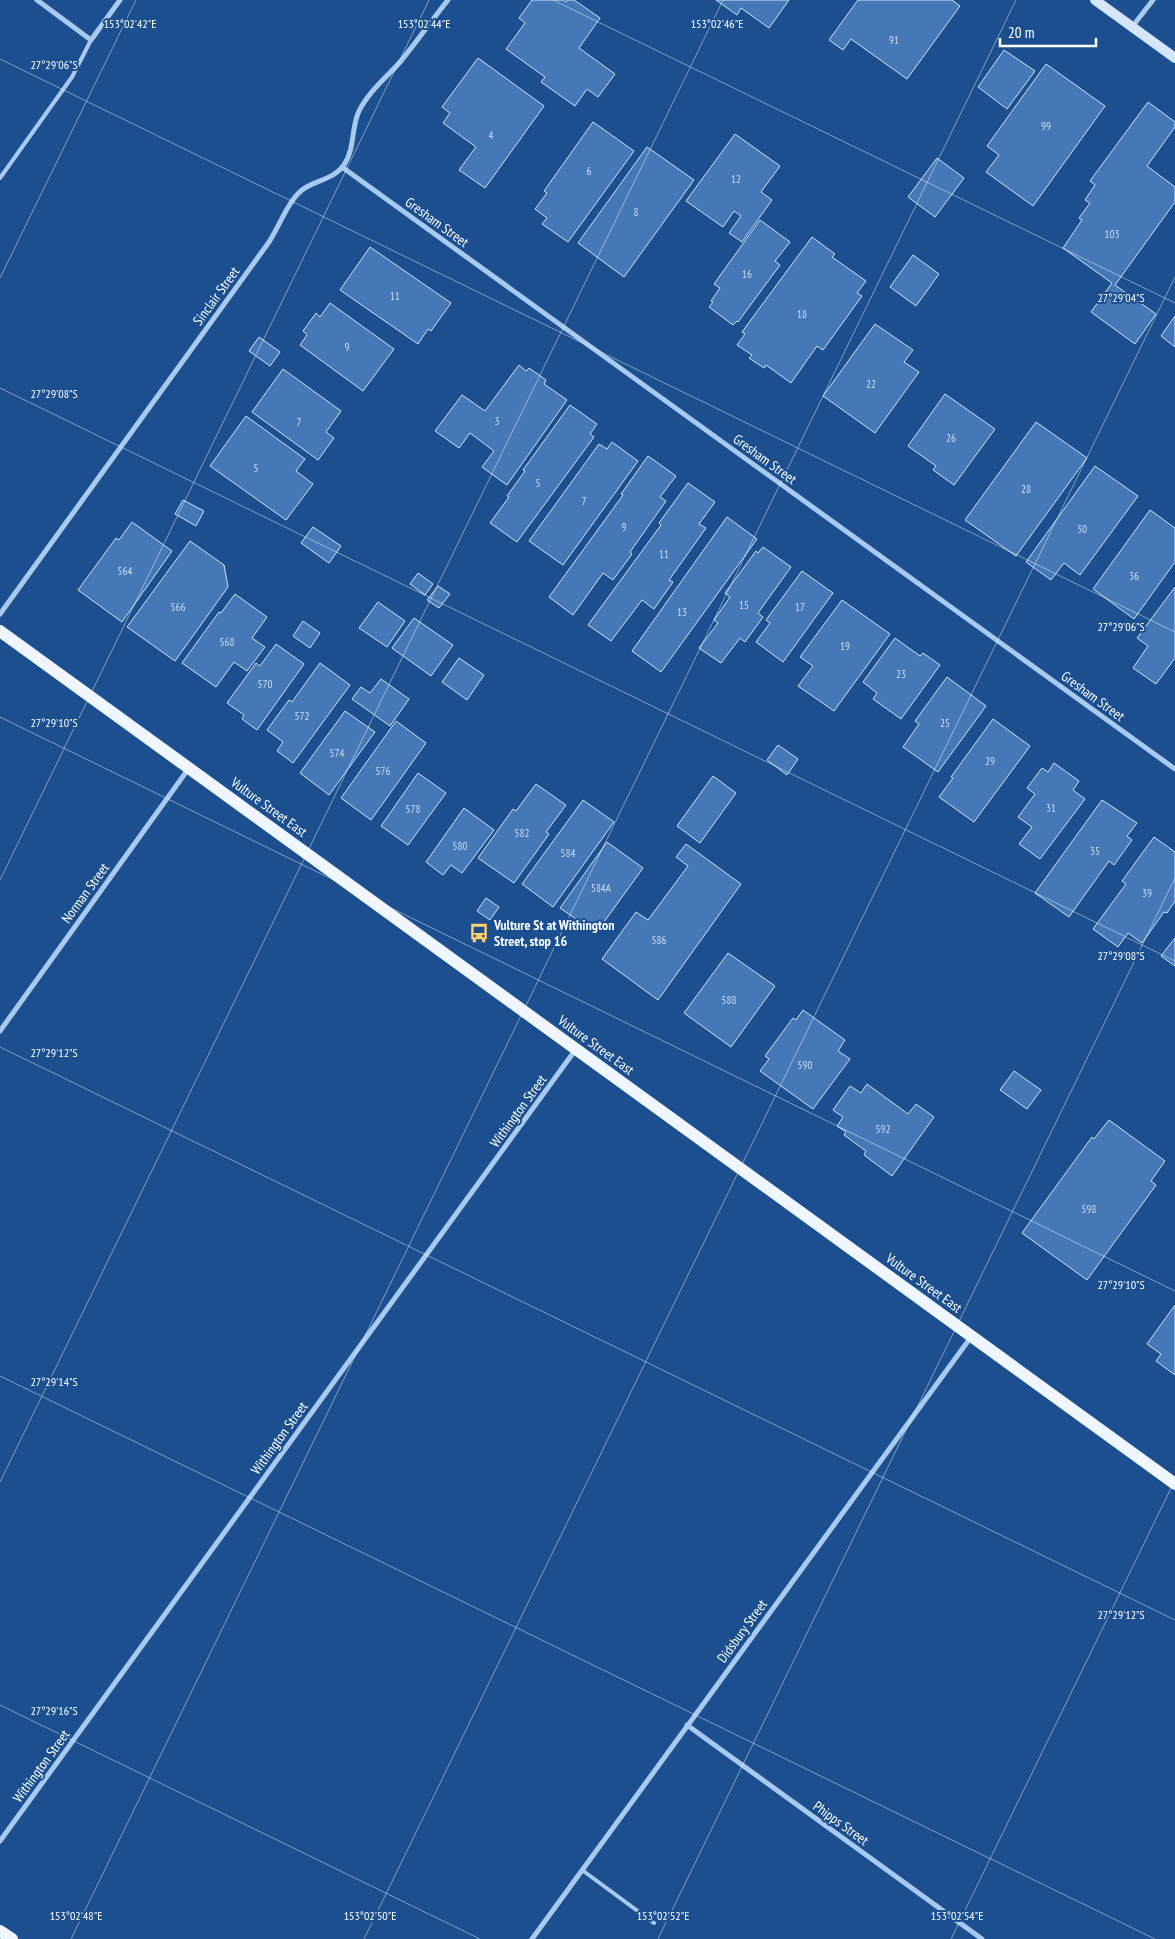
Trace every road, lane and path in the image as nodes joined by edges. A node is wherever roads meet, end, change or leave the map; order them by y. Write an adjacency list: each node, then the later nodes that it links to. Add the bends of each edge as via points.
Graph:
1 (37, 0): 7 (street)
2 (120, 0): 7 (street)
3 (448, 0): 9 (street, via 359,110 351,150)
4 (1094, 0): 6 (street)
5 (1153, 0): 6 (street)
6 (1132, 27): 8 (street)
7 (91, 40): 10 (lane, via 72,77)
8 (1175, 58)
9 (342, 167): 11 (street, Sinclair Street, via 293,199 269,242); 14 (street, Gresham Street)
10 (0, 178)
11 (0, 614)
12 (0, 631): 13 (main road, Vulture Street East)
13 (189, 768): 15 (street, Norman Street); 16 (main road, Vulture Street East)
14 (1175, 769)
15 (0, 1031)
16 (576, 1049): 17 (main road, Vulture Street East); 20 (street, Withington Street)
17 (971, 1336): 18 (main road, Vulture Street East); 19 (street, Didsbury Street)
18 (1175, 1484)
19 (687, 1725): 21 (street, Didsbury Street); 26 (street, Phipps Street)
20 (0, 1841)
21 (582, 1870): 22 (lane); 25 (street, Didsbury Street)
22 (654, 1923)
23 (0, 1931): 24 (main road)
24 (12, 1939)
25 (532, 1939)
26 (982, 1939)

